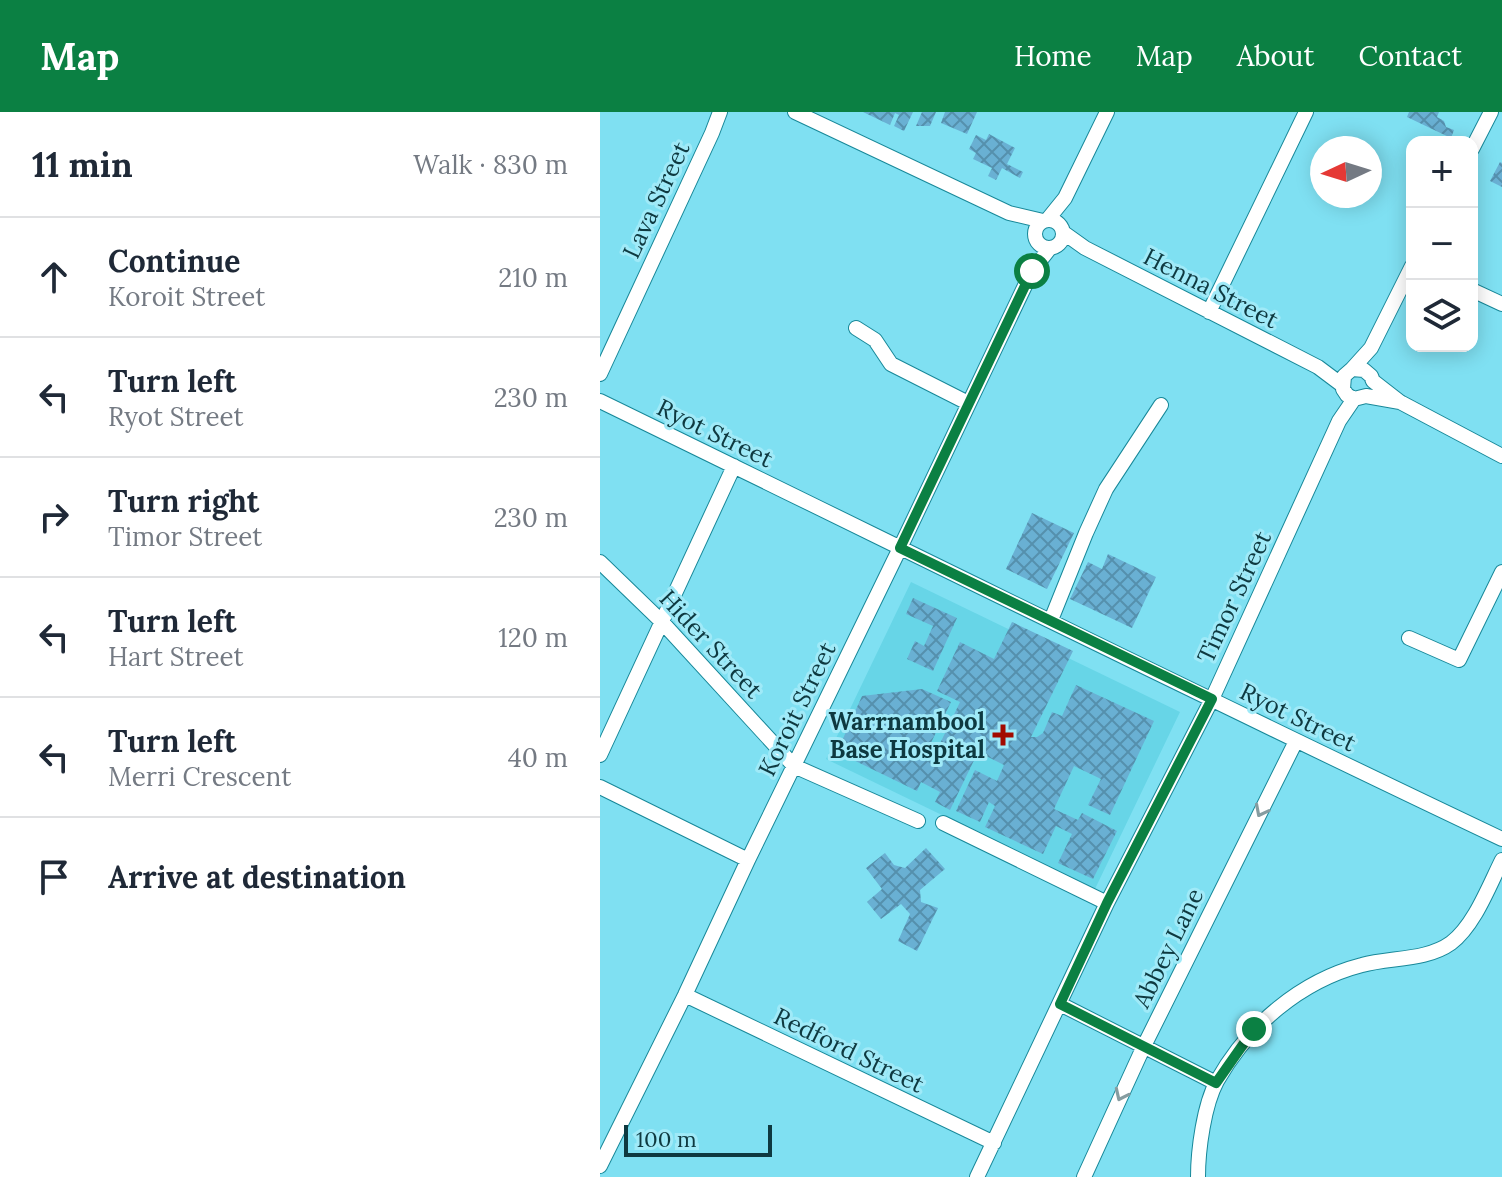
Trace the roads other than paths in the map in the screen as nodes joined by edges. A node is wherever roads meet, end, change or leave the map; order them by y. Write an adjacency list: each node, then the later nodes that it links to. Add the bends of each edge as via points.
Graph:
1 (720, 112): 7 (street, Lava Street)
2 (728, 112): 7 (street, Lava Street)
3 (795, 112): 9 (street)
4 (1107, 112): 9 (street, Koroit Street)
5 (1306, 112): 13 (street)
6 (1491, 112): 8 (street)
7 (712, 133): 16 (street, Lava Street)
8 (1478, 137)
9 (1049, 234): 13 (street, Henna Street); 21 (street, Koroit Street)
10 (1406, 278): 15 (street, Timor Street)
11 (1478, 293): 12 (street)
12 (1502, 304)
13 (1209, 312): 18 (street, Henna Street)
14 (856, 328): 21 (street, via 875,340 891,364)
15 (1371, 348): 17 (street, Timor Street); 18 (street, Timor Street)
16 (600, 374)
17 (1370, 376): 18 (street, via 1360,368); 18 (street, Timor Street, via 1372,388); 20 (street, Henna Street)
18 (1351, 385): 20 (street, Henna Street); 31 (street, Timor Street)
19 (600, 401): 24 (street, Ryot Street)
20 (1400, 402): 23 (street, Henna Street)
21 (968, 403): 25 (street, Koroit Street)
22 (1161, 405): 28 (street, via 1106,489)
23 (1502, 456)
24 (734, 466): 25 (street, Ryot Street); 29 (street)
25 (900, 548): 28 (street, Ryot Street); 34 (street, Koroit Street)
26 (600, 562): 29 (street, Hider Street)
27 (1502, 572): 30 (street, via 1459,660)
28 (1051, 620): 31 (street, Ryot Street)
29 (662, 622): 33 (street); 34 (street, Hider Street)
30 (1409, 638)
31 (1212, 699): 32 (street, Ryot Street); 41 (street, Timor Street)
32 (1296, 741): 38 (street, Ryot Street); 44 (street, Abbey Lane, one-way to 44)
33 (600, 755)
34 (794, 766): 36 (street, Hider Street); 39 (street, Koroit Street)
35 (600, 787): 39 (street)
36 (918, 821)
37 (943, 823): 41 (street)
38 (1502, 839)
39 (748, 860): 42 (street, Koroit Street)
40 (1502, 860): 45 (street, via 1465,929 1451,943 1432,953 1363,964 1310,986 1254,1029)
41 (1107, 903): 43 (street, Timor Street)
42 (685, 995): 46 (street, Redford Street); 47 (street, Koroit Street)
43 (1060, 1004): 44 (street); 46 (street, Timor Street)
44 (1143, 1048): 45 (street); 49 (street, Abbey Lane, one-way to 49)
45 (1216, 1083): 50 (street, via 1203,1126)
46 (994, 1143): 48 (street, Timor Street)
47 (600, 1166)
48 (977, 1177)
49 (1084, 1177)
50 (1198, 1177)

